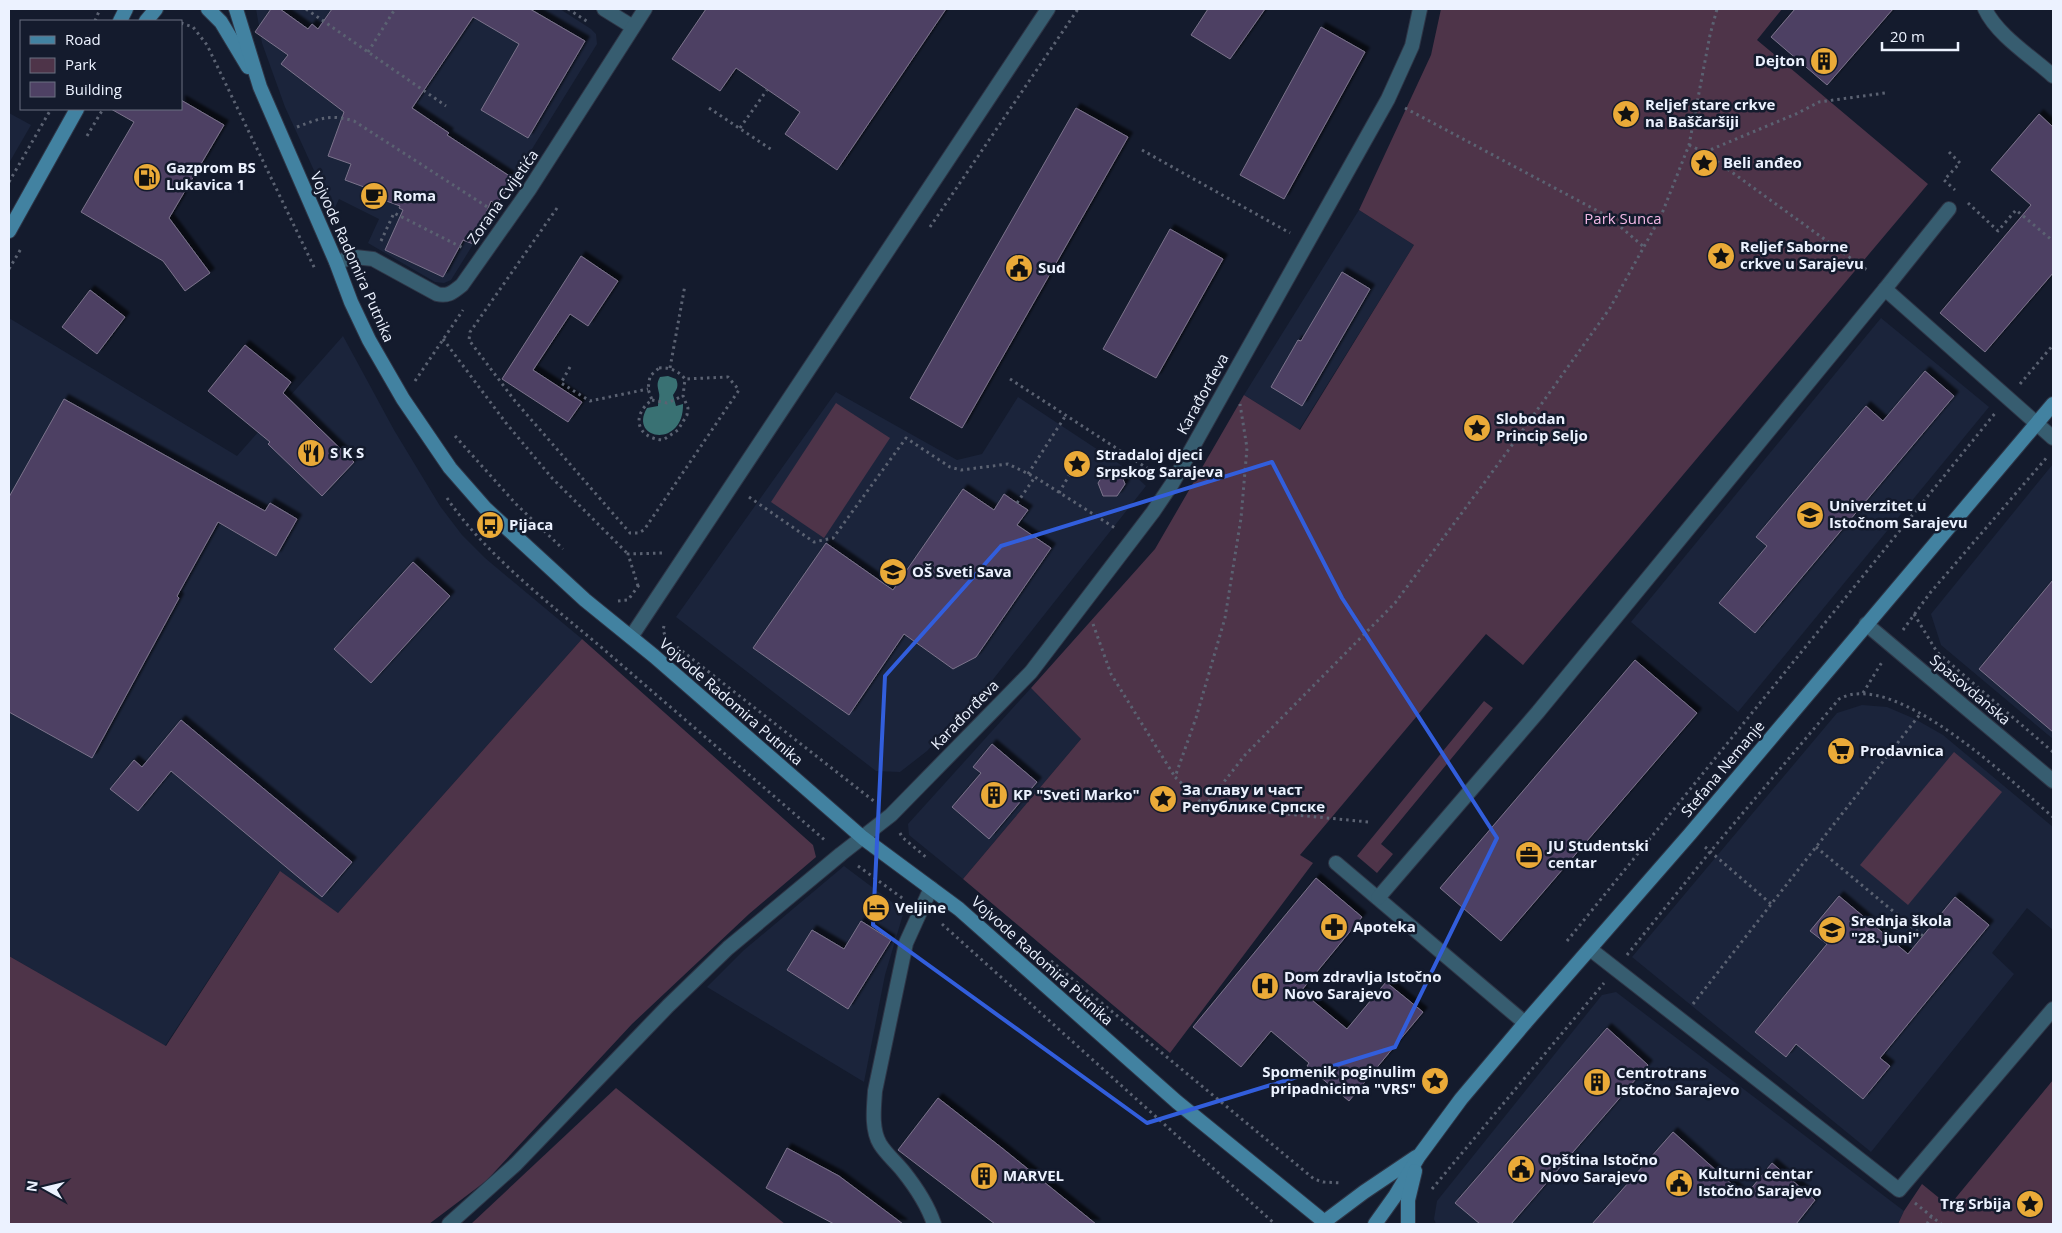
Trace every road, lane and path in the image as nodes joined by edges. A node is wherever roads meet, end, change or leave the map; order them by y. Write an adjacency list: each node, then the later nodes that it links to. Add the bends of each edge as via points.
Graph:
1 (156, 9): 13 (main road)
2 (208, 9): 18 (main road, Vojvode Radomira Putnika, via 221,22)
3 (236, 9): 18 (main road, Vojvode Radomira Putnika)
4 (306, 9): 16 (path)
5 (395, 9): 16 (path)
6 (568, 9): 14 (path)
7 (604, 9): 15 (street)
8 (645, 9): 15 (street, Zorana Cvijetića)
9 (1048, 9): 82 (street)
10 (1420, 9): 21 (street, Karađorđeva, via 1412,46)
11 (1717, 9): 28 (path)
12 (1985, 9): 17 (street, via 2003,32)
13 (147, 20)
14 (591, 24)
15 (633, 28): 38 (street, Zorana Cvijetića)
16 (368, 52): 22 (path)
17 (2053, 76)
18 (260, 87): 27 (main road, Vojvode Radomira Putnika)
19 (767, 90): 26 (path)
20 (1885, 93): 31 (path, via 1819,102)
21 (1388, 98): 42 (path, via 1609,217); 53 (street, Karađorđeva)
22 (446, 106)
23 (709, 108): 26 (path)
24 (50, 110): 33 (path)
25 (76, 110): 39 (main road)
26 (740, 128): 29 (path)
27 (279, 134): 38 (path, via 324,117 354,121); 45 (main road, Vojvode Radomira Putnika)
28 (1690, 145): 31 (path); 42 (path, via 1661,216)
29 (772, 150)
30 (1142, 150): 40 (path)
31 (1704, 152): 46 (path)
32 (1949, 152): 34 (path, via 1960,163 1944,180)
33 (9, 182)
34 (1960, 196)
35 (1966, 201): 41 (path, via 1998,230 2016,210)
36 (557, 208): 55 (path, via 470,332 469,340 515,401 630,533 644,530 739,390 728,376)
37 (1949, 209): 48 (street)
38 (508, 220): 43 (street, Zorana Cvijetića)
39 (9, 231)
40 (1295, 236)
41 (2053, 241)
42 (1644, 247): 89 (path, via 1605,315 1395,603 1245,755)
43 (481, 258): 44 (street, Zorana Cvijetića, via 462,285 444,296); 44 (path, via 394,213)
44 (373, 259): 45 (street, Zorana Cvijetića, via 355,257)
45 (336, 262): 82 (main road, Vojvode Radomira Putnika, via 369,340 403,399 450,468 486,509 585,600)
46 (1868, 270)
47 (685, 285): 52 (path)
48 (1885, 289): 58 (street); 100 (street, via 1545,705)
49 (443, 339): 75 (path, via 552,478)
50 (2053, 345): 58 (path)
51 (570, 366): 56 (path, via 560,383 590,401)
52 (670, 368): 55 (path); 56 (path, via 655,371 650,376)
53 (1235, 369): 73 (street, Karađorđeva, via 1172,484); 87 (path, via 1247,448 1241,518 1225,618)
54 (1010, 379): 61 (path)
55 (685, 380): 57 (path)
56 (648, 389): 59 (path)
57 (683, 396): 59 (path, via 674,401 658,403); 59 (path, via 688,408 685,422 663,440 644,433 639,424 643,406)
58 (2008, 398): 62 (street); 104 (path)
59 (652, 400)
60 (2053, 404): 62 (main road, Stefana Nemanje)
61 (1066, 415): 66 (path); 68 (path)
62 (2037, 424): 64 (street); 81 (main road, Stefana Nemanje)
63 (452, 434): 74 (path, via 516,504)
64 (2053, 438)
65 (2053, 450): 79 (path)
66 (1140, 464)
67 (1072, 470): 70 (path)
68 (1028, 474): 69 (path); 71 (path, via 1008,464 961,470 950,467 906,438 833,538 814,542)
69 (1035, 477): 70 (path); 72 (path)
70 (1059, 493): 73 (path, via 1113,528)
71 (749, 497)
72 (1017, 503)
73 (1134, 537): 78 (street, Karađorđeva)
74 (566, 552)
75 (628, 554): 76 (path); 77 (path, via 638,586 628,600)
76 (662, 554)
77 (616, 601)
78 (1084, 601): 87 (path, via 1111,674); 90 (street, Karađorđeva, via 1031,672)
79 (1914, 614): 83 (path); 86 (path, via 1937,652)
80 (665, 623): 90 (path, via 666,638)
81 (1866, 624): 83 (street, Spasovdanska); 93 (main road, Stefana Nemanje)
82 (631, 637): 94 (main road, Vojvode Radomira Putnika)
83 (1892, 646): 84 (path); 88 (street, Spasovdanska)
84 (1863, 694): 85 (path, via 1880,696); 96 (path, via 1848,694 1838,699)
85 (1921, 713): 91 (path, via 1966,742); 95 (path)
86 (2053, 752)
87 (1175, 777): 89 (path)
88 (2053, 781)
89 (1205, 806): 92 (path)
90 (891, 815): 94 (street, Karađorđeva); 97 (path, via 902,837)
91 (2053, 817)
92 (1368, 822)
93 (1690, 834): 96 (path); 105 (main road, Stefana Nemanje)
94 (863, 838): 99 (main road, Vojvode Radomira Putnika); 115 (street, Karađorđeva, via 728,948 516,1164)
95 (1816, 847): 101 (path); 103 (path)
96 (1710, 852): 101 (path); 107 (path)
97 (932, 862)
98 (1336, 863): 100 (street)
99 (930, 888): 102 (street); 114 (main road, Vojvode Radomira Putnika, via 959,909 1177,1102)
100 (1378, 898): 110 (street)
101 (1771, 904): 109 (path)
102 (920, 911): 116 (street, via 906,943 874,1108 880,1144 903,1171); 117 (path, via 942,924)
103 (1923, 936)
104 (1561, 949)
105 (1590, 950): 107 (street); 110 (main road, Stefana Nemanje)
106 (1047, 957): 112 (path, via 1314,1179 1335,1184)
107 (1616, 970): 109 (street); 113 (path)
108 (2053, 1009): 109 (street, via 1899,1190)
109 (1681, 1020)
110 (1525, 1023): 111 (main road, Stefana Nemanje, via 1461,1099)
111 (1419, 1156): 114 (main road, Stefana Nemanje, via 1364,1192); 118 (main road, Stefana Nemanje); 119 (main road, via 1408,1200)
112 (1348, 1183)
113 (1430, 1195)
114 (1325, 1223)
115 (449, 1224)
116 (934, 1224)
117 (1275, 1224)
118 (1375, 1224)
119 (1408, 1224)
120 (1927, 1224): 121 (path, via 1931,1216)
121 (1942, 1224)

